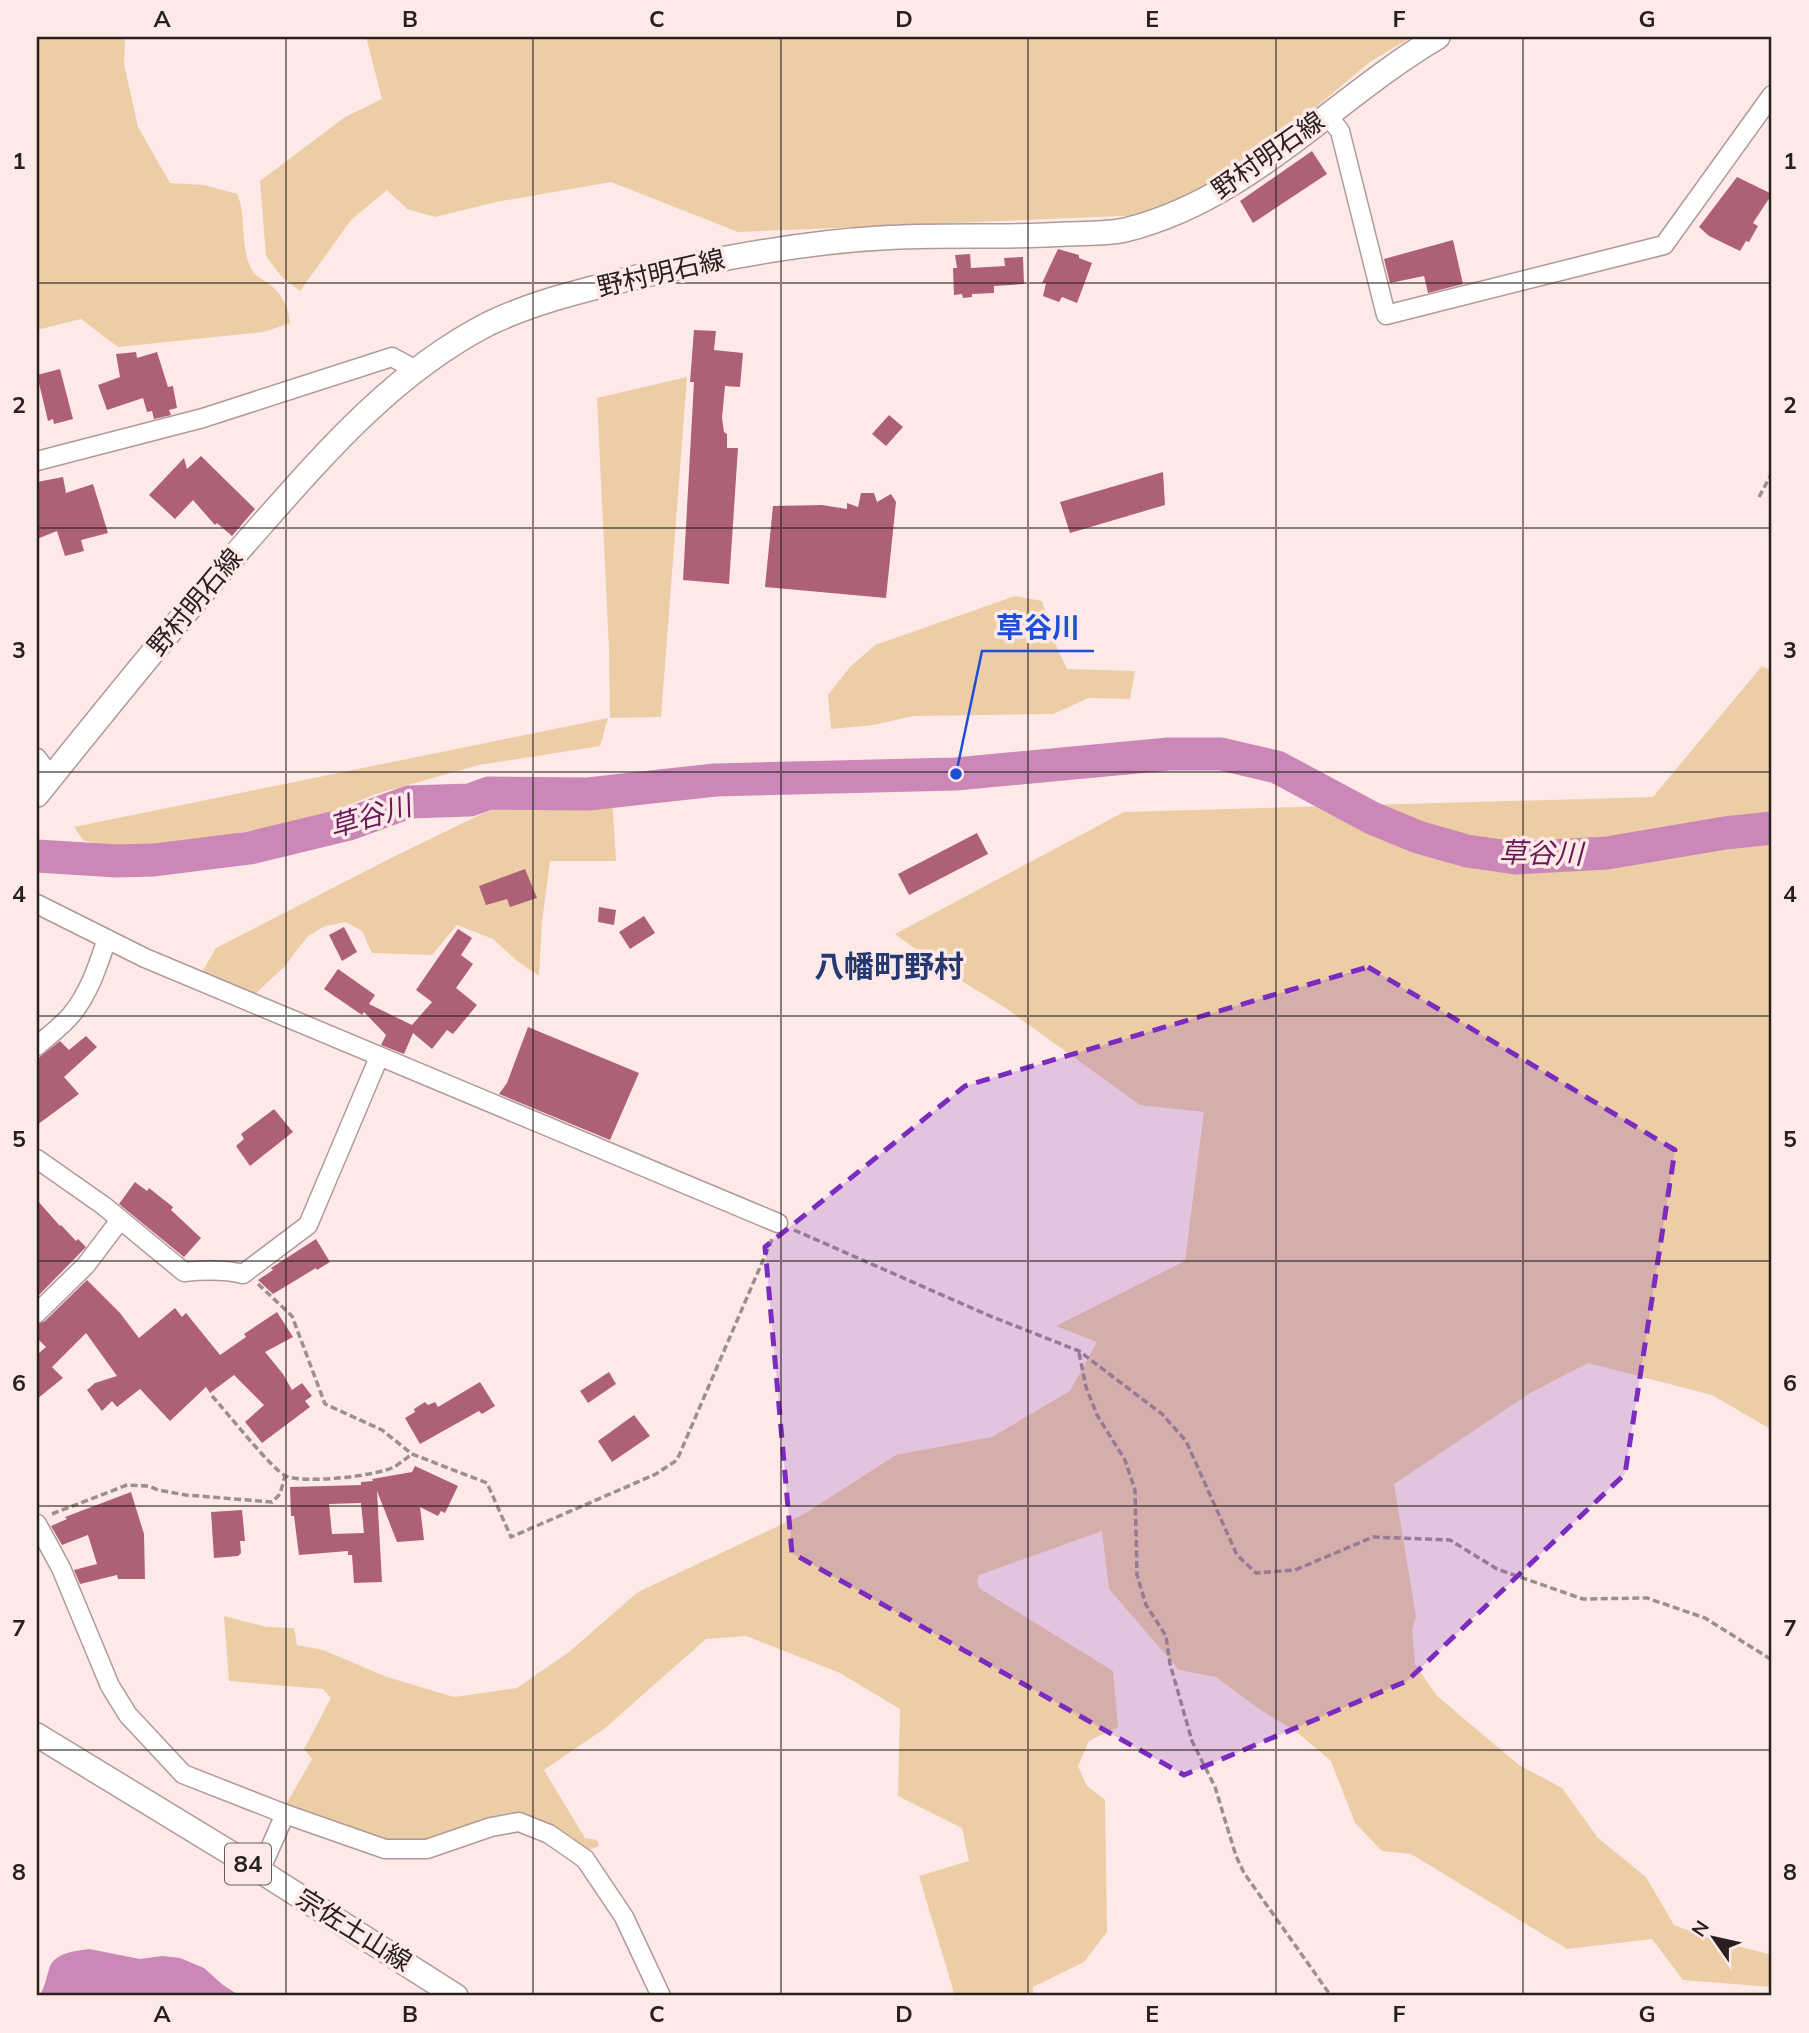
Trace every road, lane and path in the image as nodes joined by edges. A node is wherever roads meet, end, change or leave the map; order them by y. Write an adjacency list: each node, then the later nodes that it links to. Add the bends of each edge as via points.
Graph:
1 (1438, 37): 3 (main road, 野村明石線)
2 (1772, 96): 3 (street, via 1664,245 1386,315 1340,131)
3 (1327, 115): 4 (main road, 野村明石線, via 1246,177 1180,212 1122,231 881,238 763,251 684,266 558,297 489,324)
4 (414, 369): 5 (street, via 392,357 203,418); 9 (main road, 野村明石線, via 333,444 198,596)
5 (37, 460)
6 (1772, 473): 7 (path)
7 (1759, 497)
8 (37, 758): 9 (street)
9 (44, 786)
10 (37, 904): 11 (street)
11 (107, 939): 12 (street, via 79,1004); 13 (street)
12 (37, 1046)
13 (379, 1057): 16 (street); 17 (street, via 308,1225)
14 (37, 1159): 15 (street)
15 (120, 1220): 17 (street, via 184,1272); 18 (street, via 86,1265)
16 (779, 1223): 19 (path); 21 (path, via 686,1441 668,1468 511,1537 487,1483)
17 (243, 1275): 21 (path, via 292,1316 325,1404 382,1430)
18 (37, 1312)
19 (1079, 1351): 24 (path, via 1162,1414 1186,1441 1237,1555 1256,1573 1294,1570 1373,1537 1450,1540 1497,1569 1583,1599 1647,1598 1705,1618); 30 (path, via 1097,1415 1129,1470 1135,1490 1137,1575 1146,1605 1166,1636 1192,1741 1215,1787 1236,1856)
20 (212, 1396): 22 (path)
21 (412, 1454): 22 (path, via 395,1466 358,1475)
22 (285, 1476): 23 (path, via 280,1494 272,1502 186,1496 127,1485)
23 (42, 1519): 26 (street, via 110,1686 128,1715 183,1774)
24 (1772, 1660)
25 (37, 1735): 27 (main road, 宗佐土山線 / 84)
26 (285, 1814): 27 (street); 29 (street, via 385,1849 428,1849 519,1822 550,1834 585,1859 624,1917)
27 (260, 1871): 28 (main road, 宗佐土山線 / 84)
28 (456, 1996)
29 (661, 1996)
30 (1331, 1996)

